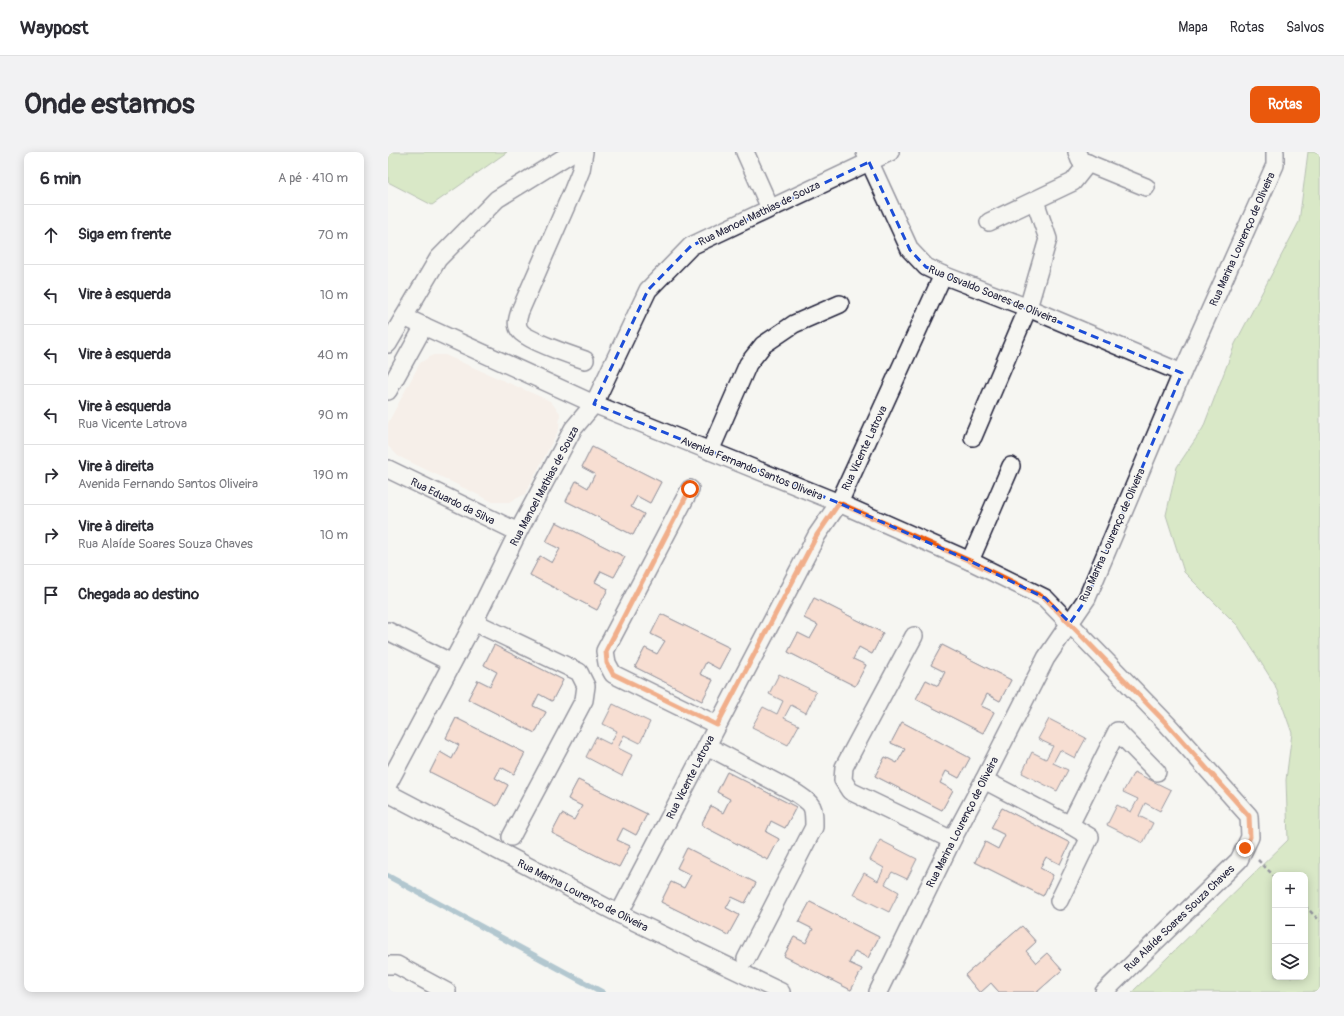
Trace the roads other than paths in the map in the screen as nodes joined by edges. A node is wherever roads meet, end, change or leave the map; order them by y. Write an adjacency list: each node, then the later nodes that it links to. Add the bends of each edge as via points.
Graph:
1 (573, 152): 15 (street, via 497,199 438,260)
2 (584, 152): 18 (street, via 581,170 520,311 517,324 520,332 536,341)
3 (745, 152): 10 (street)
4 (890, 152): 6 (street, Rua Manoel Mathias de Souza)
5 (1275, 152): 19 (street, Rua Marina Lourenço de Oliveira, via 1275,165)
6 (867, 157): 10 (street, Rua Manoel Mathias de Souza); 12 (street, Rua Osvaldo Soares de Oliveira, via 910,250 926,267)
7 (1082, 158): 8 (street); 9 (street, via 1073,182)
8 (1146, 187)
9 (1034, 201): 11 (street); 14 (street, via 1048,239)
10 (770, 208): 21 (street, Rua Manoel Mathias de Souza, via 691,246 648,290)
11 (989, 222)
12 (943, 275): 14 (street, Rua Osvaldo Soares de Oliveira); 27 (street, Rua Vicente Latrova)
13 (840, 304): 23 (street, via 794,324 763,345 748,364)
14 (1028, 308): 19 (street, Rua Osvaldo Soares de Oliveira); 22 (street)
15 (404, 317): 16 (street, Avenida Fernando Santos Oliveira); 17 (street)
16 (424, 326): 20 (street); 21 (street, Avenida Fernando Santos Oliveira)
17 (388, 344)
18 (585, 360)
19 (1182, 373): 31 (street, Rua Marina Lourenço de Oliveira, via 1087,598)
20 (388, 391)
21 (594, 404): 23 (street, Avenida Fernando Santos Oliveira); 28 (street, Rua Manoel Mathias de Souza, via 573,429)
22 (973, 438)
23 (710, 451): 27 (street, Avenida Fernando Santos Oliveira)
24 (1011, 466): 29 (street)
25 (388, 469): 28 (street, Rua Eduardo da Silva)
26 (690, 489): 35 (street, via 606,651 607,663 613,674)
27 (839, 503): 29 (street, Avenida Fernando Santos Oliveira); 35 (street, Rua Vicente Latrova, via 817,535)
28 (518, 532): 30 (street, Rua Manoel Mathias de Souza)
29 (970, 561): 31 (street, Avenida Fernando Santos Oliveira, via 1045,598)
30 (474, 622): 34 (street, Rua Manoel Mathias de Souza); 43 (street, via 579,672 586,686 584,700)
31 (1070, 623): 38 (street, Rua Marina Lourenço de Oliveira, via 1046,658); 41 (street, Avenida Fernando Santos Oliveira, via 1167,724)
32 (388, 630): 34 (street)
33 (914, 636): 44 (street, via 844,767 843,780 850,791)
34 (452, 663): 39 (street, Rua Manoel Mathias de Souza)
35 (717, 725): 36 (street, Rua Vicente Latrova)
36 (707, 746): 46 (street, Rua Vicente Latrova); 47 (street, via 796,793 807,800 814,811 814,828)
37 (1157, 772): 42 (street, via 1117,731)
38 (984, 780): 42 (street); 44 (street, Rua Marina Lourenço de Oliveira)
39 (388, 784)
40 (388, 793): 46 (street, Rua Marina Lourenço de Oliveira)
41 (1249, 816): 52 (street, Rua Alaíde Soares Souza Chaves, via 1250,837 1239,860)
42 (1070, 825): 45 (street, via 1090,837)
43 (511, 836)
44 (952, 840): 51 (street, Rua Marina Lourenço de Oliveira)
45 (1059, 901)
46 (619, 914): 50 (street, Rua Marina Lourenço de Oliveira)
47 (746, 959)
48 (388, 965): 49 (street, via 397,965)
49 (447, 992)
50 (781, 992)
51 (878, 992)
52 (1104, 992)

